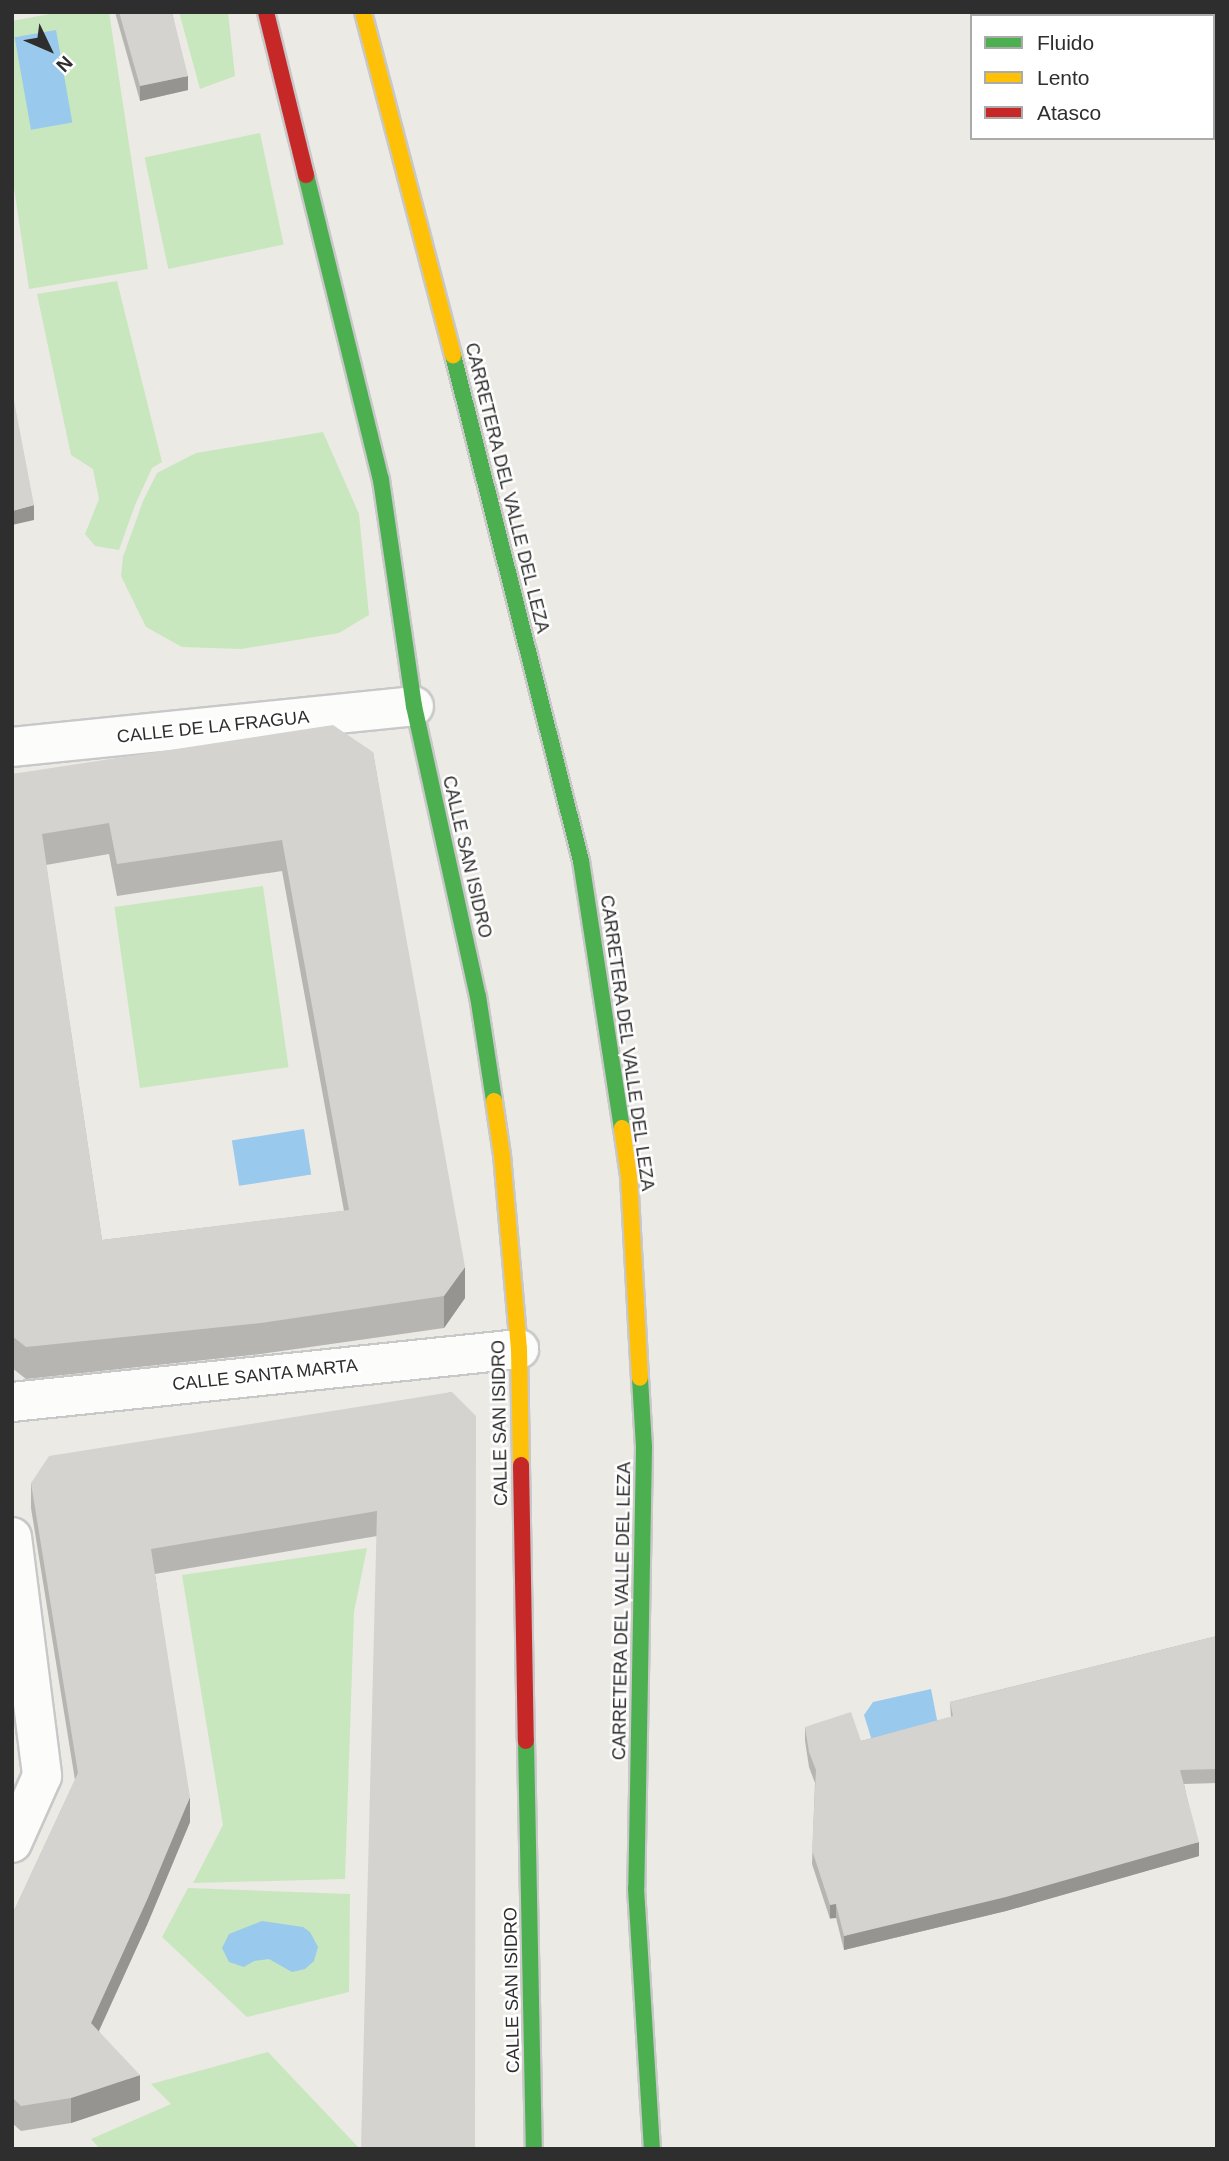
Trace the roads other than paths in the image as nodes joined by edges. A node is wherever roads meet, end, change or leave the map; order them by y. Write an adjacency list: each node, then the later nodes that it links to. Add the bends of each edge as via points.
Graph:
1 (266, 12): 3 (street, CALLE SAN ISIDRO, via 381,480)
2 (363, 12): 10 (street, CARRETERA DEL VALLE DEL LEZA, via 581,861 629,1176 644,1447 636,1888)
3 (414, 706): 4 (street, CALLE DE LA FRAGUA); 5 (street, CALLE SAN ISIDRO, via 478,996 502,1155)
4 (12, 747)
5 (519, 1349): 6 (street, CALLE SANTA MARTA); 9 (street, CALLE SAN ISIDRO)
6 (12, 1402)
7 (12, 1537): 8 (street, via 42,1776)
8 (12, 1843)
9 (534, 2149)
10 (652, 2149)

